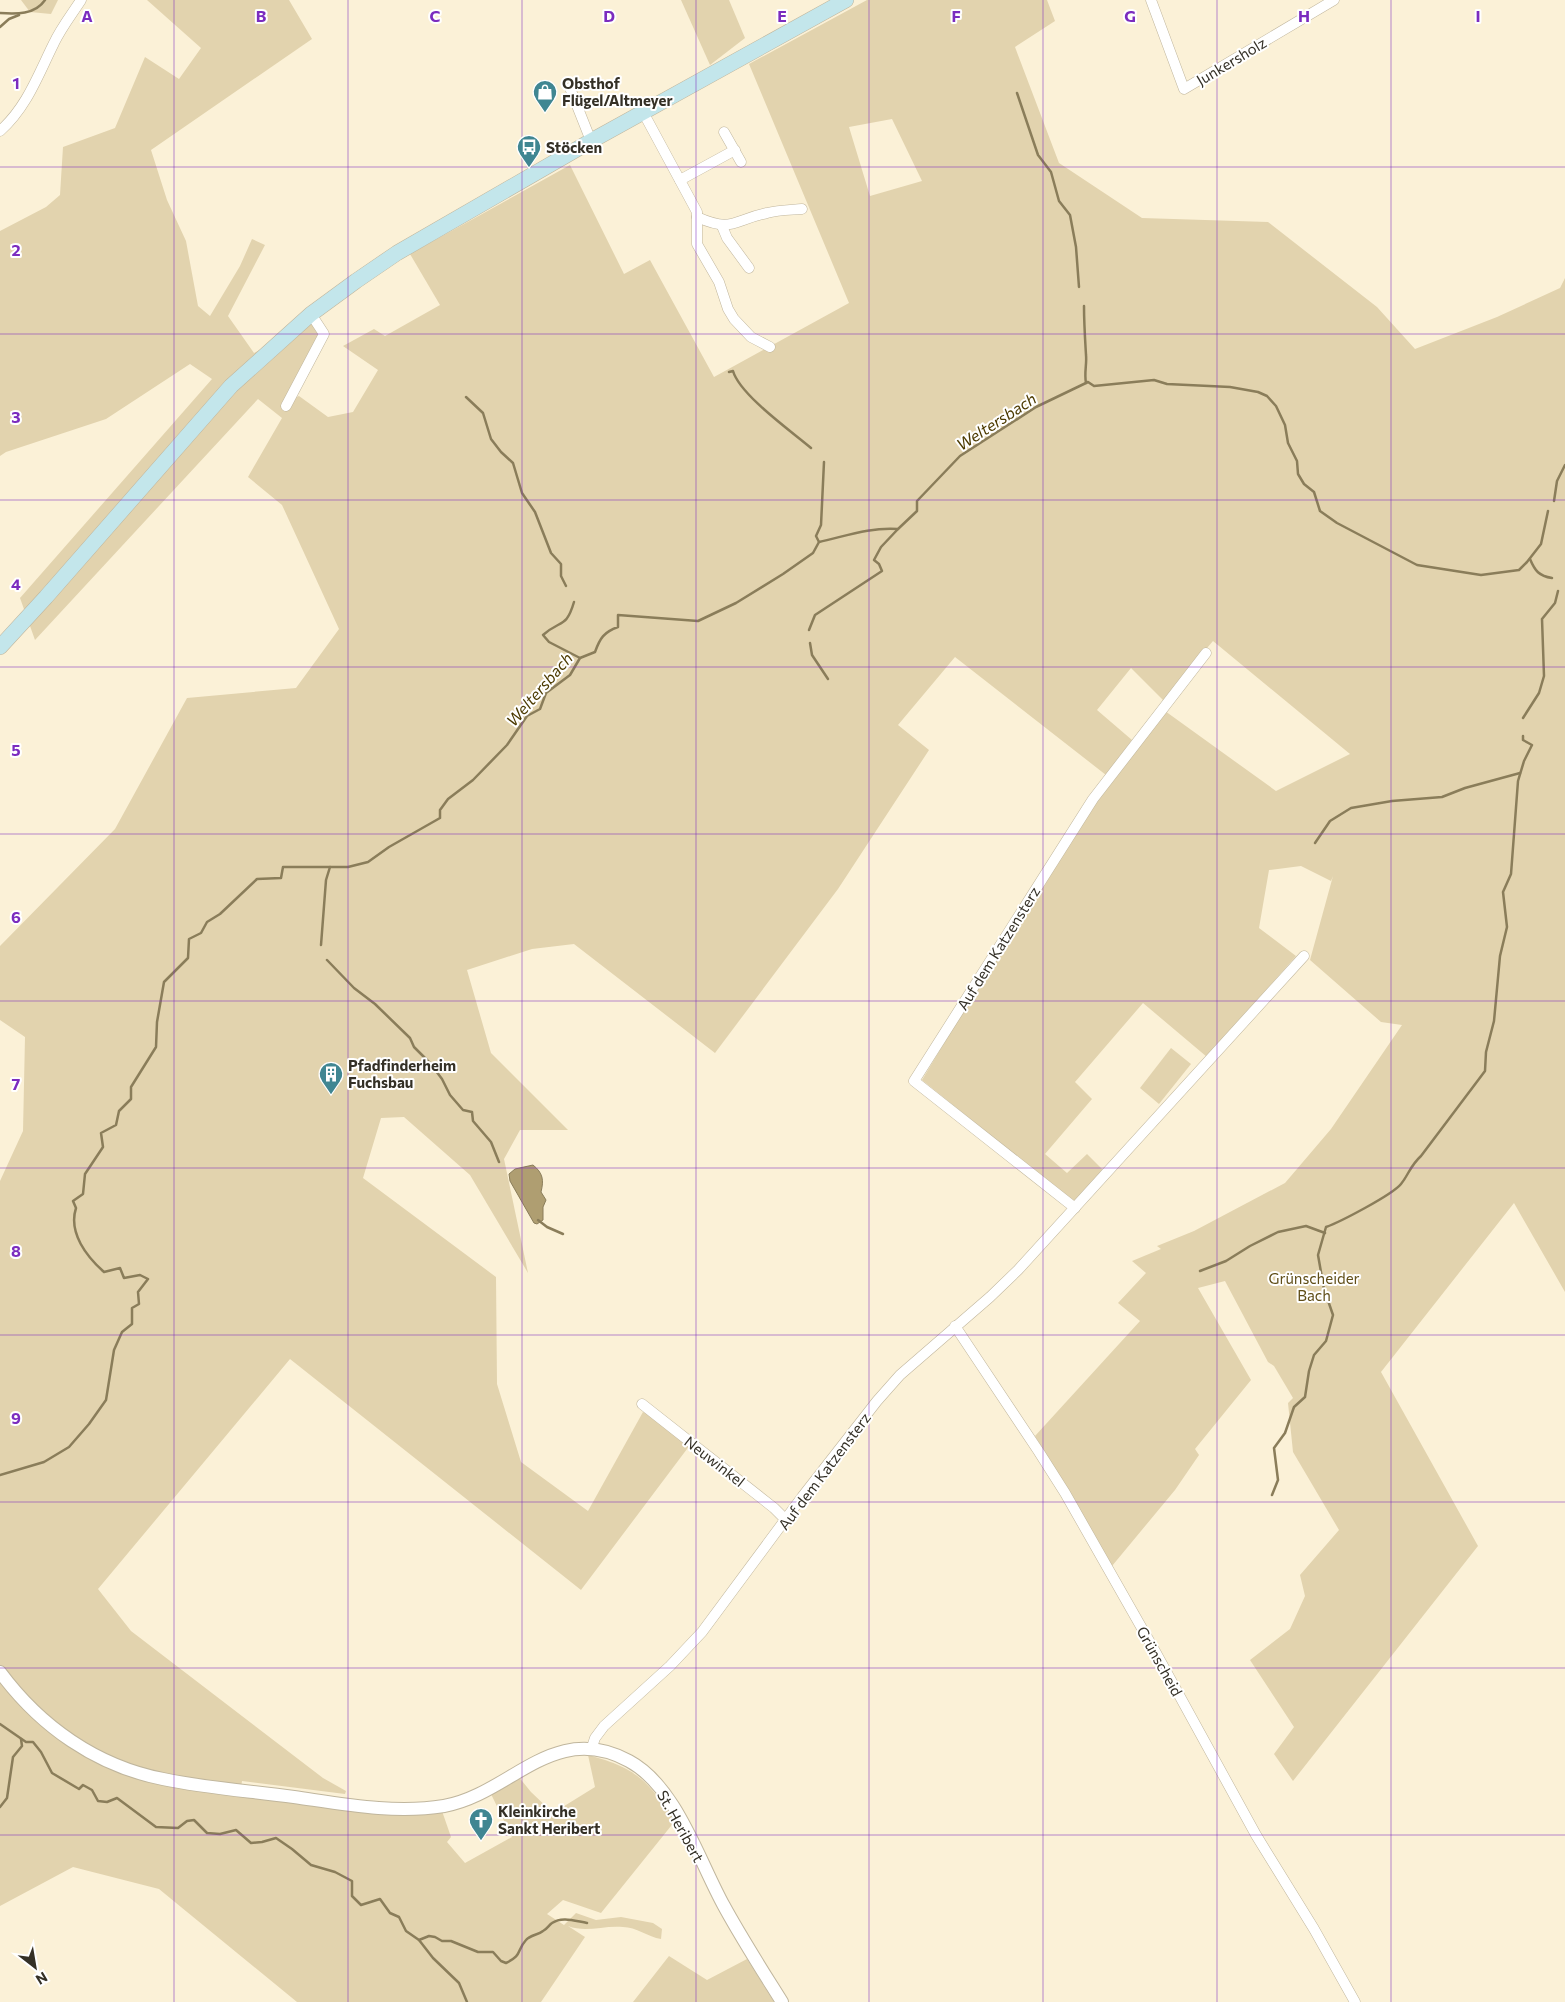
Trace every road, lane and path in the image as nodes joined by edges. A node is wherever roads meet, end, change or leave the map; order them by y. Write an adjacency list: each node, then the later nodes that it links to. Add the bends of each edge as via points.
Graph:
1 (81, 0): 7 (street, via 55,40 35,85 14,118)
2 (846, 0): 6 (main road)
3 (1150, 0): 4 (street, Junkersholz, via 1184,89)
4 (1334, 0)
5 (570, 88): 9 (street)
6 (643, 112): 9 (main road); 12 (street)
7 (0, 131)
8 (724, 132): 10 (street)
9 (591, 141): 17 (main road, via 397,253)
10 (735, 150): 11 (street); 12 (street)
11 (741, 162)
12 (680, 180): 14 (street)
13 (802, 209): 15 (street, via 768,212)
14 (696, 217): 15 (street); 18 (street, via 697,244 718,282 728,309 751,337)
15 (722, 226): 16 (street)
16 (749, 268)
17 (311, 314): 19 (street, via 324,334); 20 (main road, via 231,386)
18 (770, 347)
19 (286, 406)
20 (0, 647)
21 (1206, 653): 23 (street, Auf dem Katzensterz, via 1093,799 914,1081)
22 (1304, 956): 23 (street, Auf dem Katzensterz)
23 (1076, 1208): 24 (street, Auf dem Katzensterz, via 1018,1270)
24 (955, 1326): 26 (street, Auf dem Katzensterz, via 900,1374); 30 (street, Grünscheid, via 1065,1494 1256,1835)
25 (642, 1404): 26 (street, Neuwinkel)
26 (786, 1520): 28 (street, Auf dem Katzensterz, via 698,1637 604,1726)
27 (0, 1672): 28 (street, St. Heribert, via 23,1702 48,1725 117,1766 161,1779 346,1804 413,1809 445,1805 484,1792 548,1756)
28 (591, 1750): 29 (street, St. Heribert, via 630,1761 658,1785 681,1820 727,1912)
29 (782, 2002)
30 (1355, 2002)

